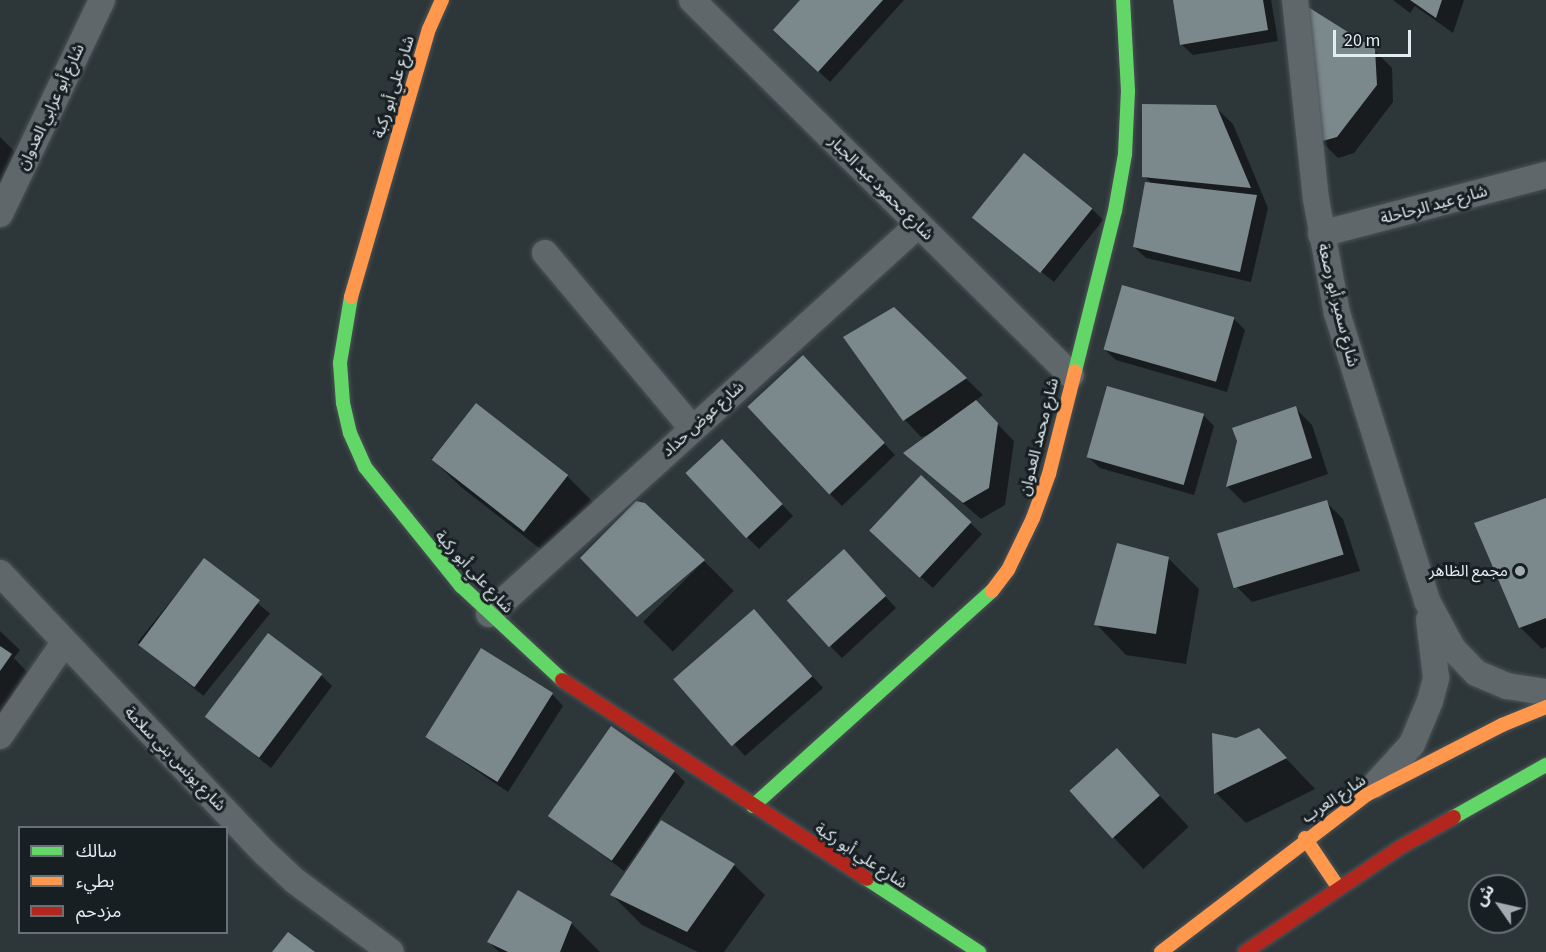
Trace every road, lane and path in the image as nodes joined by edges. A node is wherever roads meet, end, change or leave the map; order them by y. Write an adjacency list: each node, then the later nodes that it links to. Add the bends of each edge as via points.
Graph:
1 (102, 0): 7 (street, شارع أبو عرابي العدوان)
2 (442, 0): 15 (street, شارع علي أبو ركبة, via 429,29 353,281 340,363 343,403 350,433 365,467 429,550)
3 (692, 0): 8 (street, شارع محمود عبد الجبار)
4 (1123, 0): 11 (street, شارع محمد العدوان, via 1128,91 1125,154 1115,211)
5 (1295, 0): 9 (street, شارع سمير أبو رصعة)
6 (1546, 175): 9 (street, شارع عيد الرحاحلة)
7 (0, 214)
8 (918, 225): 11 (street, شارع محمود عبد الجبار); 12 (street, شارع عوض حداد)
9 (1321, 234): 14 (street, شارع سمير أبو رصعة, via 1352,365)
10 (545, 253): 12 (street)
11 (1071, 375): 22 (street, شارع محمد العدوان, via 1041,501 1008,570 963,622)
12 (692, 428): 15 (street, شارع عوض حداد)
13 (0, 573): 16 (street, شارع يونس بني سلامة)
14 (1427, 600): 17 (street, شارع سمير أبو رصعة, via 1453,649 1476,673 1500,685); 21 (street, شارع سمير أبو رصعة, via 1436,678 1430,701 1412,744)
15 (489, 614): 22 (street, شارع علي أبو ركبة, via 564,683)
16 (64, 643): 19 (street); 25 (street, شارع يونس بني سلامة, via 273,860)
17 (1546, 692)
18 (1546, 707): 21 (street, شارع العرب, via 1502,725)
19 (0, 736)
20 (1546, 765): 24 (street)
21 (1366, 795): 23 (street, شارع العرب)
22 (753, 806): 26 (street, شارع علي أبو ركبة)
23 (1305, 838): 24 (street); 27 (street, شارع العرب)
24 (1338, 887): 28 (street)
25 (391, 952)
26 (979, 952)
27 (1161, 952)
28 (1245, 952)

